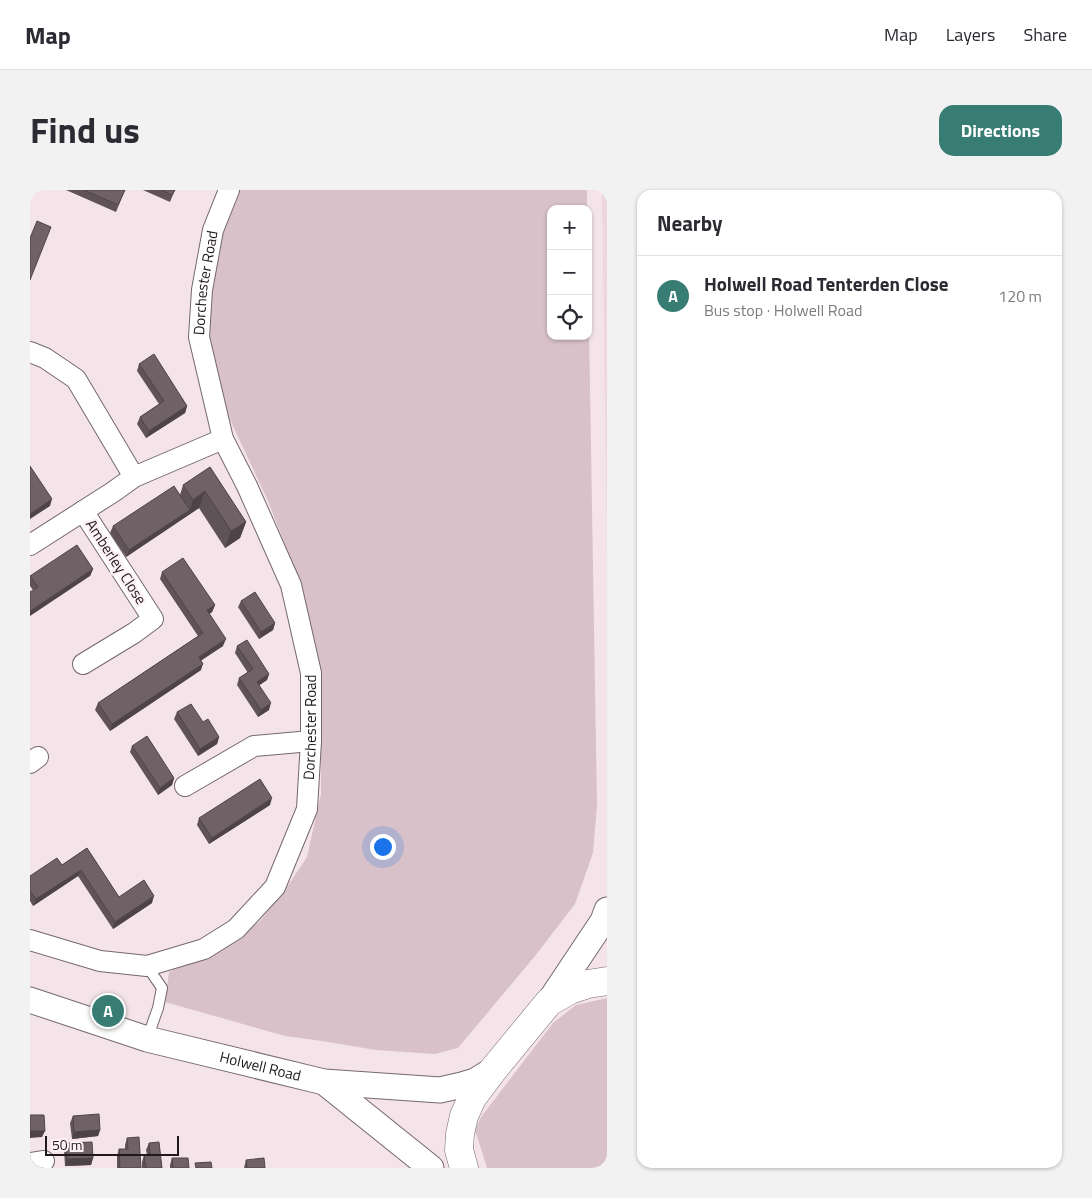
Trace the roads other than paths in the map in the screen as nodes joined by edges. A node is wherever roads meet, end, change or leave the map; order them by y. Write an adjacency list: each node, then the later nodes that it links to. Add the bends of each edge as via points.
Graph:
1 (229, 190): 3 (street, Dorchester Road, via 214,230 202,290 199,337)
2 (30, 352): 4 (street, via 76,379)
3 (223, 439): 4 (street, Amberley Close); 8 (street, Dorchester Road, via 290,581 311,672)
4 (134, 477): 5 (street, Amberley Close)
5 (84, 511): 6 (street, Amberley Close); 7 (street, Amberley Close, via 153,619)
6 (30, 545)
7 (83, 664)
8 (311, 741): 9 (street, via 254,746); 12 (street, Dorchester Road, via 307,809 276,887 236,929 204,949)
9 (185, 786)
10 (607, 910): 15 (street)
11 (30, 940): 12 (street, Dorchester Road, via 100,961)
12 (147, 966): 16 (lane, via 162,988)
13 (607, 982): 15 (highway, via 570,990)
14 (30, 1000): 16 (street, Holwell Road)
15 (549, 1002): 17 (highway)
16 (147, 1039): 18 (street, Holwell Road)
17 (493, 1070): 18 (street, Holwell Road, via 462,1086 440,1090); 20 (highway, via 472,1098 464,1116 459,1150)
18 (324, 1082): 19 (street)
19 (431, 1168)
20 (464, 1168)

